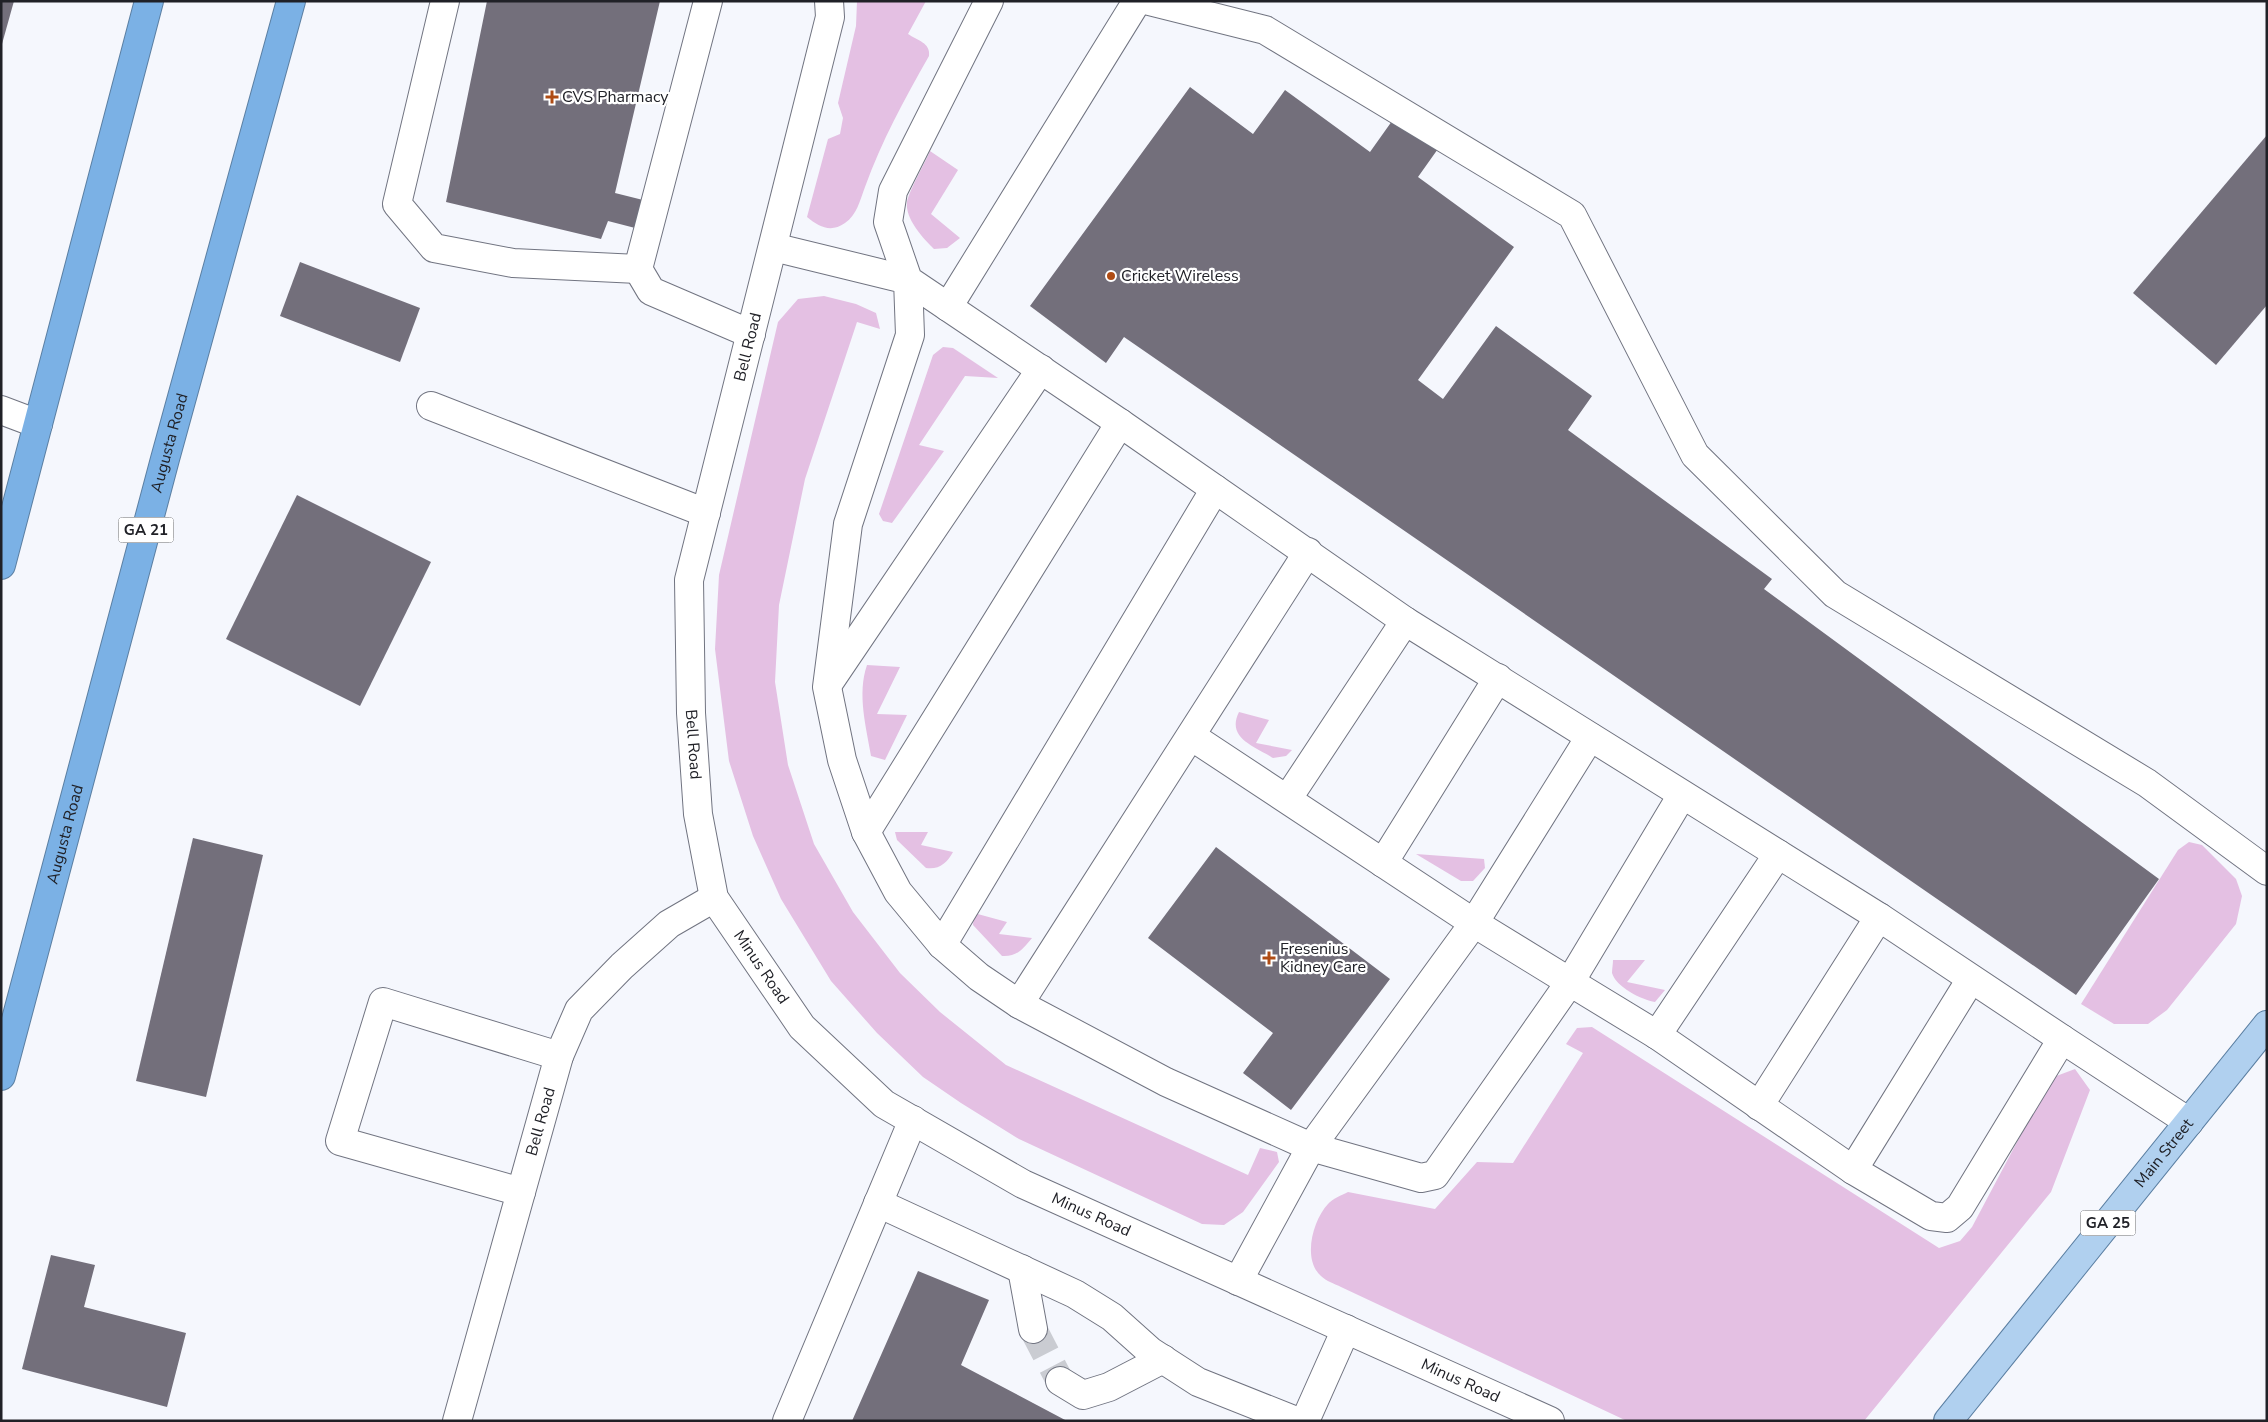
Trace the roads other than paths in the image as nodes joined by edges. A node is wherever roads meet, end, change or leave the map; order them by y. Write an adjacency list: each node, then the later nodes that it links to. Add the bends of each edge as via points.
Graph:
1 (149, 1): 18 (highway)
2 (291, 1): 45 (highway, Augusta Road / GA 21, via 165,460)
3 (445, 1): 10 (street, via 397,204 434,248 513,263)
4 (708, 1): 10 (street)
5 (829, 1): 9 (street, Bell Road, via 830,17)
6 (989, 1): 11 (street, via 893,191 888,222)
7 (1136, 1): 12 (street)
8 (1149, 1): 33 (street, via 1265,30 1572,215 1695,455 1835,594 2147,783)
9 (773, 246): 11 (street); 13 (street, Bell Road)
10 (638, 269): 13 (street, via 651,291)
11 (908, 280): 12 (street); 25 (street, via 910,335 848,524)
12 (948, 307): 14 (street)
13 (751, 334): 20 (street, Bell Road)
14 (1041, 369): 17 (street); 25 (street)
15 (431, 406): 20 (street)
16 (1, 410): 18 (street)
17 (1120, 423): 19 (street); 30 (street)
18 (38, 424): 22 (highway)
19 (1215, 489): 21 (street); 37 (street)
20 (706, 513): 34 (street, Bell Road, via 689,580 691,712 698,814)
21 (1308, 552): 23 (street); 26 (street)
22 (1, 565)
23 (1405, 621): 24 (street); 29 (street)
24 (1498, 678): 27 (street); 32 (street)
25 (827, 686): 30 (street, via 842,760)
26 (1191, 736): 29 (street); 40 (street)
27 (1590, 738): 28 (street); 36 (street)
28 (1682, 795): 31 (street); 39 (street)
29 (1288, 798): 32 (street)
30 (866, 832): 37 (street, via 898,892)
31 (1778, 854): 35 (street); 42 (street)
32 (1383, 863): 36 (street)
33 (2267, 871)
34 (714, 898): 44 (street, Bell Road, via 669,924 622,966 579,1010); 47 (street, Minus Road, via 802,1027 884,1104)
35 (1879, 917): 38 (street); 46 (street)
36 (1474, 923): 39 (street); 49 (street)
37 (942, 945): 40 (street)
38 (1971, 979): 43 (street); 50 (street)
39 (1570, 982): 42 (street); 49 (street, via 1435,1175 1421,1178)
40 (1018, 1004): 49 (street, via 1166,1082)
41 (2267, 1025): 48 (main road, Main Street / GA 25)
42 (1657, 1035): 46 (street)
43 (2062, 1039): 48 (street); 50 (street, via 1960,1207 1947,1218 1931,1216)
44 (558, 1056): 51 (street, Bell Road); 51 (street, via 384,1002 340,1141)
45 (3, 1074)
46 (1759, 1106): 50 (street)
47 (913, 1120): 52 (street); 54 (street, Minus Road, via 1023,1184)
48 (2189, 1122): 64 (main road, Main Street / GA 25)
49 (1311, 1148): 54 (street)
50 (1852, 1170)
51 (521, 1192): 59 (street, Bell Road)
52 (878, 1203): 53 (street); 60 (street)
53 (1022, 1269): 55 (street); 57 (street, via 1075,1294 1112,1317)
54 (1238, 1281): 56 (street, Minus Road)
55 (1033, 1329)
56 (1346, 1329): 62 (street); 63 (street, Minus Road)
57 (1163, 1359): 58 (street, via 1109,1387 1083,1395); 61 (street, via 1198,1382)
58 (1060, 1381)
59 (457, 1421)
60 (787, 1421)
61 (1296, 1421)
62 (1305, 1421)
63 (1550, 1421)
64 (1948, 1421)

